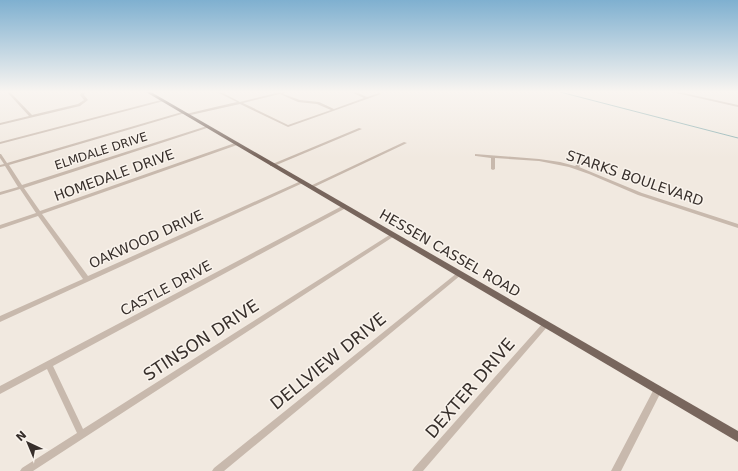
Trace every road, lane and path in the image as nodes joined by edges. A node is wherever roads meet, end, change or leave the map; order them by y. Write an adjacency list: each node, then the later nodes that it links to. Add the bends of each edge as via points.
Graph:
1 (29, 114): 7 (street)
2 (44, 114): 7 (street)
3 (112, 114): 11 (street)
4 (185, 114): 9 (main road, HESSEN CASSEL ROAD); 18 (street)
5 (263, 114): 6 (street, via 288,126)
6 (323, 114)
7 (32, 117): 8 (street)
8 (0, 124)
9 (208, 127): 13 (main road, HESSEN CASSEL ROAD); 24 (street, ELMDALE DRIVE)
10 (360, 129): 19 (street)
11 (0, 143)
12 (405, 143): 25 (street)
13 (236, 144): 19 (main road, HESSEN CASSEL ROAD); 28 (street, HOMEDALE DRIVE)
14 (476, 155): 16 (street, STARKS BOULEVARD)
15 (0, 156): 18 (street)
16 (493, 158): 21 (street, STARKS BOULEVARD, via 542,160); 22 (street)
17 (587, 158): 21 (street)
18 (6, 164): 20 (street); 24 (street)
19 (272, 164): 23 (main road, HESSEN CASSEL ROAD)
20 (0, 166)
21 (576, 167): 29 (street, STARKS BOULEVARD, via 641,195)
22 (493, 169)
23 (303, 182): 25 (main road, HESSEN CASSEL ROAD); 33 (street, OAKWOOD DRIVE)
24 (22, 187): 26 (street, ELMDALE DRIVE); 28 (street)
25 (310, 187): 27 (main road, HESSEN CASSEL ROAD)
26 (0, 194)
27 (344, 206): 31 (main road, HESSEN CASSEL ROAD); 36 (street, CASTLE DRIVE)
28 (39, 214): 30 (street, HOMEDALE DRIVE); 33 (street)
29 (738, 226)
30 (0, 227)
31 (393, 235): 32 (main road, HESSEN CASSEL ROAD); 39 (street, STINSON DRIVE)
32 (459, 274): 35 (main road, HESSEN CASSEL ROAD); 42 (street, DELLVIEW DRIVE)
33 (87, 279): 34 (street, OAKWOOD DRIVE)
34 (0, 319)
35 (545, 325): 38 (main road, HESSEN CASSEL ROAD); 43 (street, DEXTER DRIVE)
36 (48, 364): 37 (street, CASTLE DRIVE); 39 (street)
37 (0, 390)
38 (658, 390): 40 (main road, HESSEN CASSEL ROAD); 44 (street)
39 (82, 435): 41 (street, STINSON DRIVE)
40 (738, 437)
41 (25, 471)
42 (217, 471)
43 (417, 471)
44 (616, 471)

